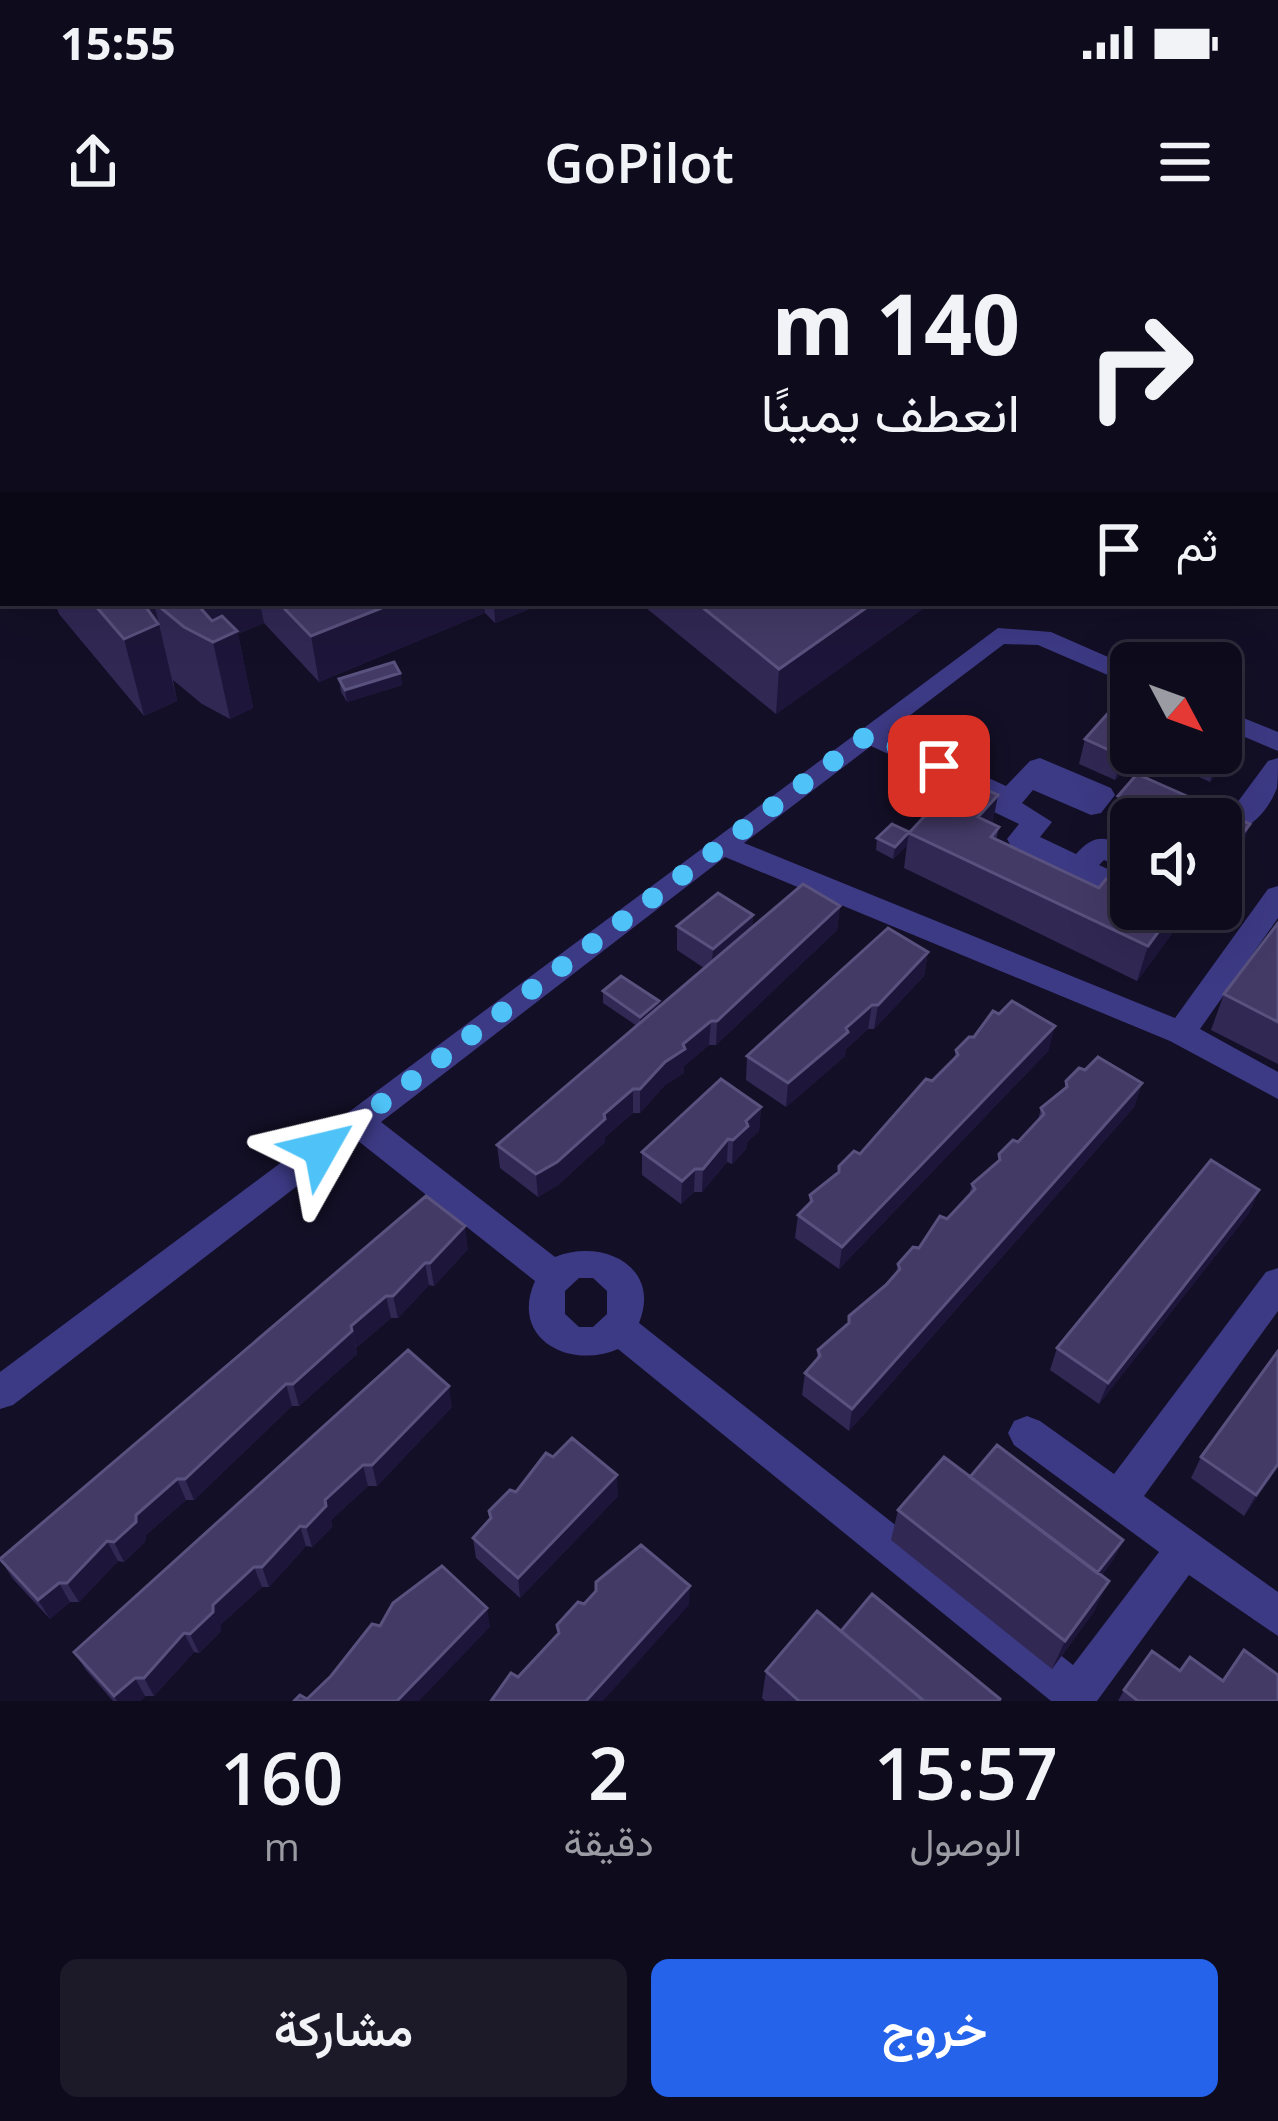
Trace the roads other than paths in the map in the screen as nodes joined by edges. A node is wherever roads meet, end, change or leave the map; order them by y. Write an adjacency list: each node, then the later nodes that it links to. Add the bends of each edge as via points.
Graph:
1 (1110, 668): 3 (street, via 1042,637 998,636)
2 (1242, 726): 4 (street)
3 (869, 734): 7 (street); 9 (street, via 1020,788 1004,806 1037,822 1022,839)
4 (1278, 742)
5 (1278, 767): 6 (street)
6 (1242, 816)
7 (722, 845): 12 (street); 14 (street)
8 (1110, 851): 9 (street, via 1100,846)
9 (1080, 868): 10 (street)
10 (1110, 882)
11 (1278, 896): 12 (street)
12 (1181, 1034): 13 (street)
13 (1278, 1087)
14 (357, 1122): 15 (street); 18 (street)
15 (555, 1277): 17 (street, via 591,1265 615,1275 628,1295); 17 (street, via 542,1309 563,1336 602,1339)
16 (1278, 1282): 20 (street)
17 (618, 1328): 23 (street)
18 (0, 1393)
19 (1027, 1433): 20 (street)
20 (1119, 1499): 21 (street)
21 (1186, 1547): 22 (street); 23 (street)
22 (1278, 1616)
23 (1074, 1698)

